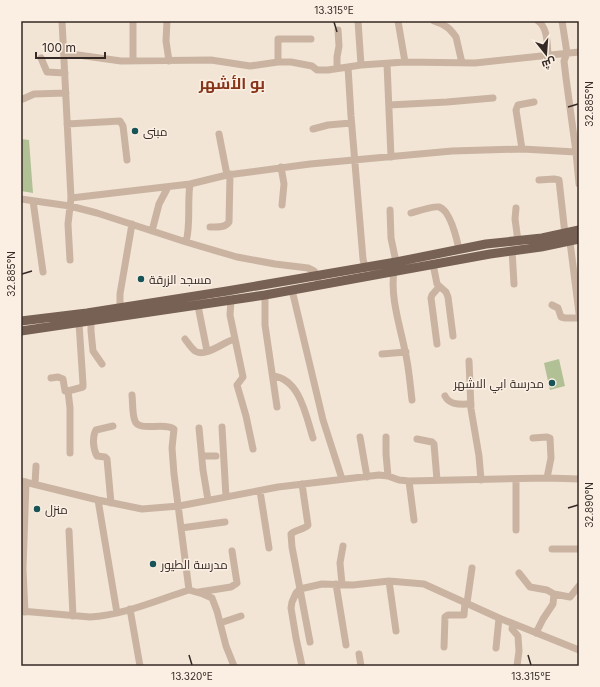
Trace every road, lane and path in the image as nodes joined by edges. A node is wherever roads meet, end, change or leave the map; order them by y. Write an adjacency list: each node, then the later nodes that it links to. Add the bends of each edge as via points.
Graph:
1 (62, 21): 12 (street)
2 (134, 21): 16 (street)
3 (167, 21): 17 (street)
4 (358, 21): 22 (street)
5 (398, 21): 19 (street)
6 (434, 21): 20 (street, via 445,25 456,37)
7 (538, 21): 14 (street, via 545,30)
8 (562, 21): 13 (street)
9 (338, 30): 24 (street)
10 (311, 39): 18 (street, via 278,40)
11 (579, 52): 13 (street)
12 (64, 53): 16 (street, via 121,61); 25 (street)
13 (567, 53): 14 (street); 36 (street, via 564,61)
14 (548, 55): 20 (street)
15 (41, 58): 25 (street, via 47,72)
16 (132, 60): 17 (street)
17 (169, 61): 18 (street, via 211,60 250,66)
18 (278, 62): 24 (street, via 312,66 317,70)
19 (405, 62): 20 (street); 21 (street)
20 (462, 63)
21 (387, 64): 22 (street); 30 (street)
22 (360, 65): 23 (street)
23 (348, 67): 24 (street); 31 (street)
24 (337, 68)
25 (65, 73): 26 (street)
26 (66, 93): 28 (street, via 34,94); 32 (street)
27 (493, 98): 30 (street)
28 (23, 100)
29 (534, 102): 35 (street, via 518,105 516,110)
30 (389, 105): 37 (street)
31 (351, 123): 33 (street); 39 (street)
32 (67, 124): 38 (street, via 120,120); 46 (street)
33 (313, 129)
34 (219, 134): 41 (street)
35 (522, 149): 36 (street); 37 (street, via 452,151)
36 (578, 152): 44 (street)
37 (391, 157): 39 (street)
38 (127, 160)
39 (355, 160): 40 (street); 66 (street)
40 (282, 167): 41 (street); 49 (street)
41 (229, 174): 43 (street); 55 (street, via 228,225)
42 (539, 180): 58 (street, via 559,180)
43 (190, 184): 45 (street); 60 (street, via 189,231)
44 (579, 184)
45 (168, 187): 46 (street); 57 (street, via 159,204)
46 (71, 198): 50 (street)
47 (21, 200): 48 (street)
48 (33, 201): 50 (street); 67 (street)
49 (282, 204)
50 (70, 206): 54 (street); 63 (street)
51 (516, 208): 59 (street)
52 (390, 210): 65 (street)
53 (411, 213): 61 (street, via 437,207 443,209 453,226)
54 (132, 224): 57 (street); 76 (street)
55 (210, 227)
56 (579, 230): 58 (main road)
57 (152, 231): 60 (street)
58 (571, 238): 59 (main road); 62 (main road, via 541,247); 77 (street)
59 (518, 241): 61 (main road)
60 (186, 242): 68 (street, via 237,257 308,268 314,271)
61 (459, 249): 65 (main road)
62 (512, 250): 64 (main road); 69 (street)
63 (70, 260)
64 (433, 264): 65 (main road); 70 (street)
65 (395, 267): 66 (main road); 68 (main road); 88 (street, via 392,281)
66 (365, 268): 68 (main road)
67 (43, 272)
68 (319, 280): 71 (main road); 76 (main road)
69 (514, 284)
70 (439, 287): 83 (street, via 448,297); 86 (street, via 432,294)
71 (292, 290): 72 (main road); 116 (street, via 323,420)
72 (265, 295): 73 (main road); 92 (street, via 265,325)
73 (231, 300): 75 (main road); 85 (street, via 230,315)
74 (552, 305): 78 (street, via 558,308 561,317)
75 (198, 306): 79 (main road); 87 (street)
76 (120, 308): 80 (main road)
77 (579, 313)
78 (579, 318)
79 (91, 321): 81 (main road); 91 (street, via 93,351)
80 (21, 322)
81 (79, 323): 82 (main road); 94 (street, via 83,387)
82 (21, 331)
83 (453, 336)
84 (185, 339): 87 (street, via 195,351)
85 (234, 339): 87 (street); 108 (street, via 243,377 237,385)
86 (437, 344)
87 (207, 352)
88 (406, 352): 89 (street); 97 (street)
89 (382, 354)
90 (468, 361): 98 (street)
91 (102, 364)
92 (273, 376): 99 (street); 105 (street, via 285,379 294,389 304,408)
93 (51, 378): 94 (street, via 63,379 64,390)
94 (68, 391): 109 (street)
95 (132, 395): 130 (street, via 137,425 164,425 174,429 172,448)
96 (445, 396): 98 (street, via 453,404)
97 (412, 400)
98 (471, 404): 120 (street)
99 (277, 408)
100 (113, 426): 129 (street, via 96,430 93,437 97,456 108,459)
101 (222, 426): 126 (street)
102 (199, 428): 110 (street)
103 (360, 437): 114 (street)
104 (386, 437): 113 (street)
105 (313, 438)
106 (533, 438): 115 (street, via 550,438 551,458)
107 (417, 439): 119 (street, via 434,444)
108 (253, 449)
109 (70, 453)
110 (202, 456): 111 (street); 128 (street)
111 (216, 456)
112 (36, 466): 123 (street)
113 (388, 476): 114 (street); 122 (street)
114 (367, 477): 116 (street)
115 (547, 478): 117 (street); 118 (street)
116 (342, 479): 124 (street)
117 (516, 479): 120 (street); 134 (street)
118 (579, 479)
119 (437, 480): 120 (street); 122 (street)
120 (481, 480)
121 (23, 481): 123 (street); 142 (street)
122 (408, 481): 131 (street)
123 (35, 484): 127 (street)
124 (302, 484): 125 (street); 147 (street, via 308,525 291,534)
125 (260, 491): 126 (street); 137 (street)
126 (226, 497): 128 (street)
127 (98, 500): 129 (street); 154 (street)
128 (208, 500): 130 (street)
129 (111, 503): 130 (street, via 142,509)
130 (179, 506): 133 (street)
131 (414, 520)
132 (225, 522): 133 (street)
133 (181, 528): 148 (street)
134 (516, 530)
135 (69, 532): 155 (street)
136 (343, 546): 145 (street)
137 (269, 548)
138 (552, 549): 139 (street)
139 (579, 549)
140 (232, 551): 149 (street, via 237,583 231,587)
141 (472, 568): 151 (street)
142 (22, 569): 153 (street)
143 (519, 573): 150 (street, via 530,587)
144 (389, 581): 145 (street); 151 (street, via 424,584); 160 (street)
145 (339, 584): 147 (street, via 322,584); 163 (street)
146 (579, 586): 150 (street, via 570,597)
147 (300, 589): 162 (street); 170 (street, via 293,599 291,608)
148 (189, 590): 149 (street); 152 (street)
149 (197, 593): 158 (street, via 212,598)
150 (554, 594): 161 (street, via 553,604)
151 (466, 602): 157 (street); 164 (street, via 464,615 445,617)
152 (130, 609): 154 (street); 168 (street)
153 (23, 611): 155 (street)
154 (117, 613): 155 (street)
155 (73, 616)
156 (241, 616): 158 (street)
157 (499, 618): 159 (street); 165 (street)
158 (220, 623): 169 (street)
159 (513, 624): 161 (street); 172 (street, via 512,629 518,636)
160 (396, 631)
161 (536, 633): 166 (street)
162 (310, 642)
163 (346, 645)
164 (444, 648)
165 (496, 648)
166 (579, 650)
167 (359, 654): 171 (street)
168 (140, 666)
169 (234, 666)
170 (302, 666)
171 (361, 666)
172 (517, 666)

